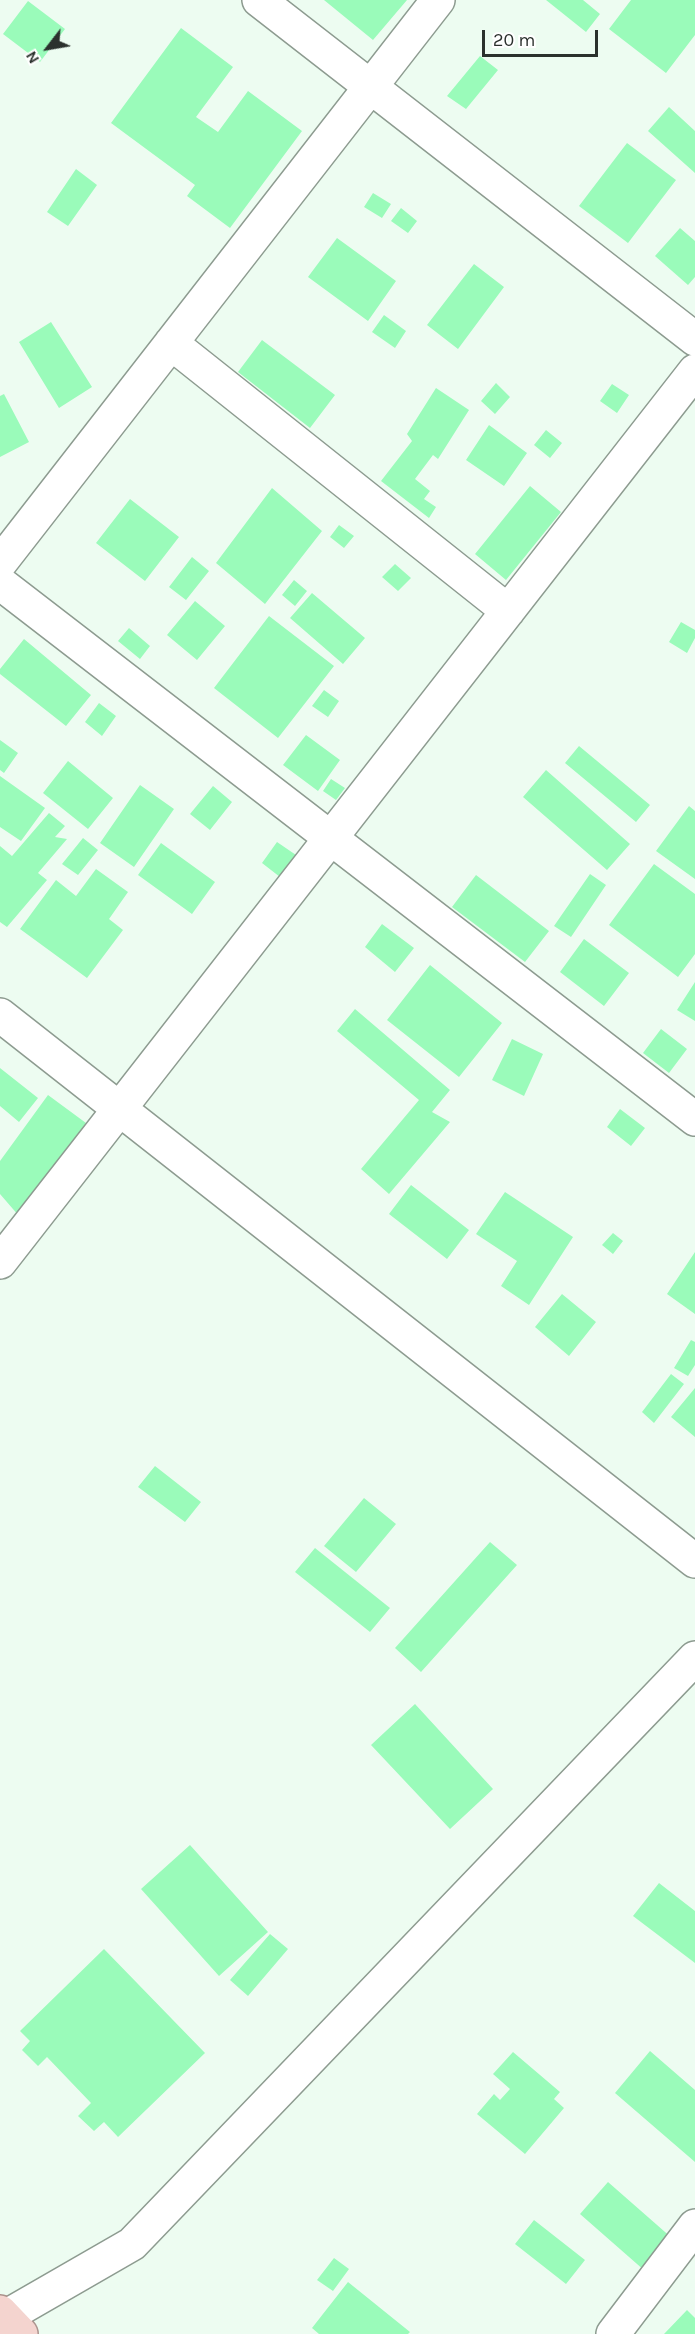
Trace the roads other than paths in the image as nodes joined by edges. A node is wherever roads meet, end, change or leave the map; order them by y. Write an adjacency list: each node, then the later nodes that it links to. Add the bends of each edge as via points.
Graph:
1 (259, 0): 3 (street)
2 (438, 0): 3 (street)
3 (370, 87): 4 (street); 5 (street)
4 (695, 339)
5 (171, 343): 7 (street); 9 (street)
6 (695, 371): 9 (street)
7 (0, 563)
8 (0, 583): 10 (street)
9 (507, 611): 10 (street)
10 (331, 838): 12 (street); 13 (street)
11 (0, 1015): 13 (street)
12 (691, 1107)
13 (119, 1108): 14 (street); 15 (street)
14 (0, 1262)
15 (695, 1561)
16 (695, 1658): 18 (street, via 132,2244)
17 (695, 2226): 19 (street)
18 (7, 2321)
19 (613, 2334)

